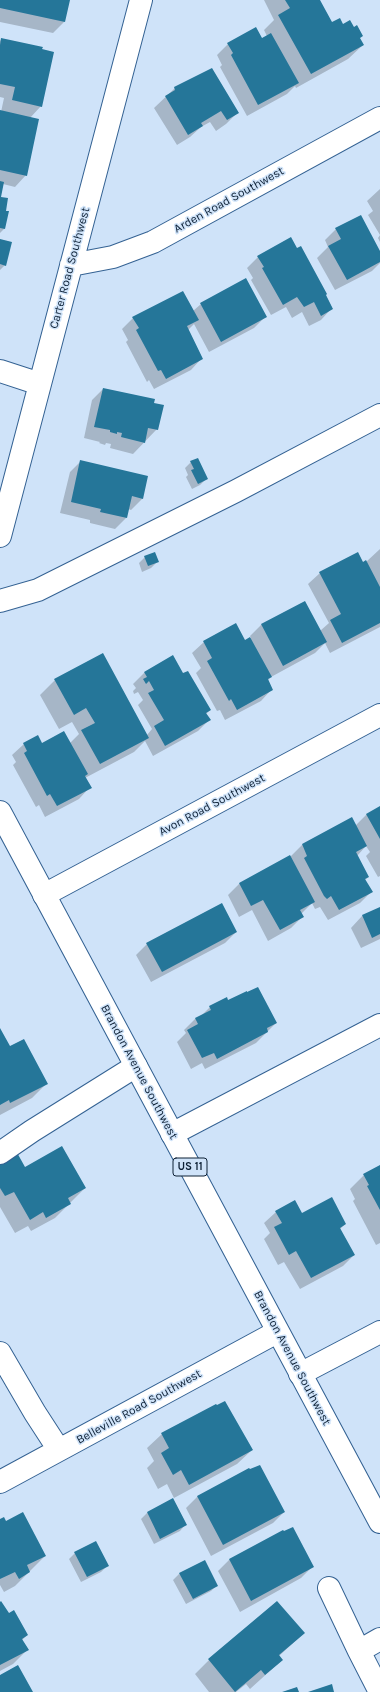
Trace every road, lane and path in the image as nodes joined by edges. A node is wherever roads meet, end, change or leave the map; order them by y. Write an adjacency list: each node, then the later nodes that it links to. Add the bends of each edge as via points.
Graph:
1 (141, 0): 3 (street, Carter Road Southwest)
2 (380, 118): 3 (street, Arden Road Southwest, via 153,242 113,257)
3 (71, 265): 5 (street, Carter Road Southwest)
4 (0, 371): 5 (street)
5 (40, 384): 7 (street, Carter Road Southwest)
6 (380, 415): 9 (street, via 236,491 38,590)
7 (7, 483): 8 (street, Carter Road Southwest)
8 (0, 536)
9 (0, 601)
10 (380, 715): 12 (street, Avon Road Southwest)
11 (0, 812): 12 (street, Brandon Avenue Southwest / US 11)
12 (44, 895): 14 (street, Brandon Avenue Southwest / US 11)
13 (380, 1025): 15 (street)
14 (136, 1066): 15 (street, Brandon Avenue Southwest / US 11); 16 (street)
15 (172, 1134): 17 (street, Brandon Avenue Southwest / US 11)
16 (0, 1153)
17 (277, 1332): 20 (street, Brandon Avenue Southwest / US 11); 21 (street, Belleville Road Southwest)
18 (380, 1332): 20 (street)
19 (0, 1353): 21 (street)
20 (300, 1374): 23 (street, Brandon Avenue Southwest / US 11)
21 (59, 1450): 22 (street, Belleville Road Southwest)
22 (0, 1482)
23 (380, 1522)
24 (329, 1588): 26 (street)
25 (380, 1639): 26 (street)
26 (359, 1651): 27 (street)
27 (380, 1692)

